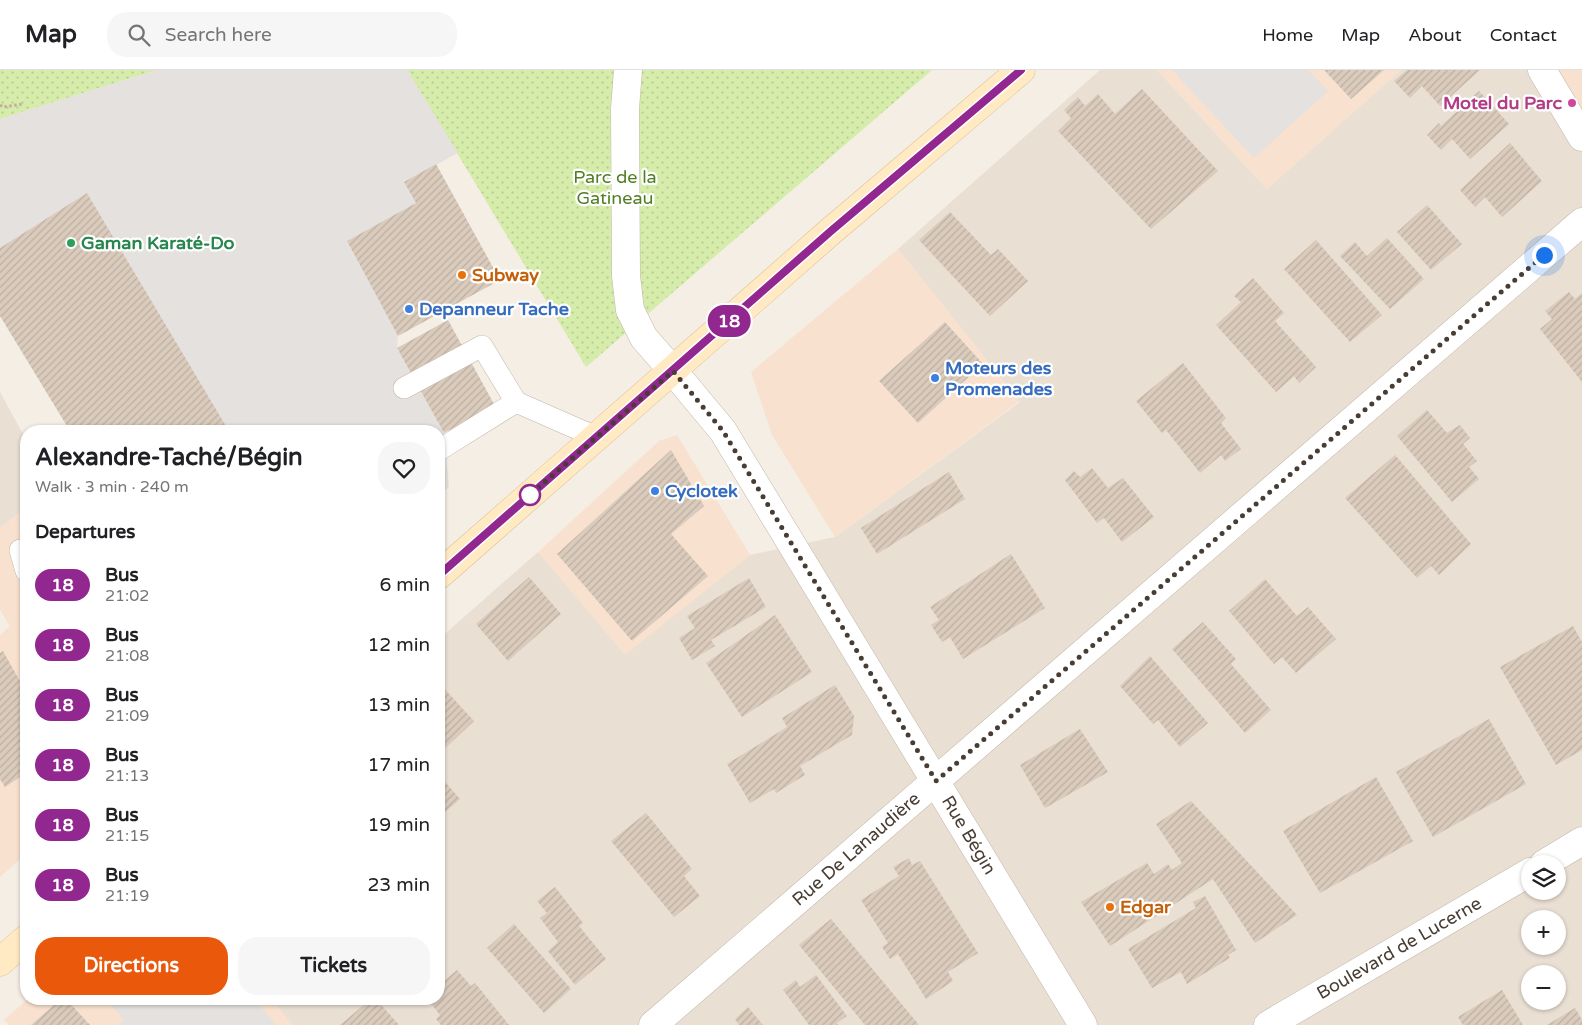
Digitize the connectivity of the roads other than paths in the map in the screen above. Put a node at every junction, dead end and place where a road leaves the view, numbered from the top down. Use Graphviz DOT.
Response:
graph roads {
  1 [pos="628,70"];
  2 [pos="1021,70"];
  3 [pos="1542,70"];
  4 [pos="1582,136"];
  5 [pos="1582,222"];
  6 [pos="673,371"];
  7 [pos="404,388"];
  8 [pos="516,402"];
  9 [pos="596,437"];
  10 [pos="445,446"];
  11 [pos="445,570"];
  12 [pos="936,781"];
  13 [pos="1582,842"];
  14 [pos="1560,855"];
  15 [pos="1521,877"];
  16 [pos="20,944"];
  17 [pos="0,962"];
  18 [pos="653,1025"];
  19 [pos="1083,1025"];
  20 [pos="1268,1025"];
  1 -- 6 [label="street, Rue Bégin"];
  2 -- 6 [label="main road"];
  3 -- 4 [label="street"];
  5 -- 12 [label="street, Rue De Lanaudière"];
  6 -- 9 [label="main road"];
  6 -- 12 [label="street, Rue Bégin"];
  7 -- 8 [label="lane"];
  8 -- 9 [label="lane"];
  8 -- 10 [label="lane"];
  9 -- 11 [label="main road"];
  12 -- 18 [label="street, Rue De Lanaudière"];
  12 -- 19 [label="street, Rue Bégin"];
  13 -- 14 [label="street"];
  15 -- 20 [label="street, Boulevard de Lucerne"];
  16 -- 17 [label="main road"];
}
